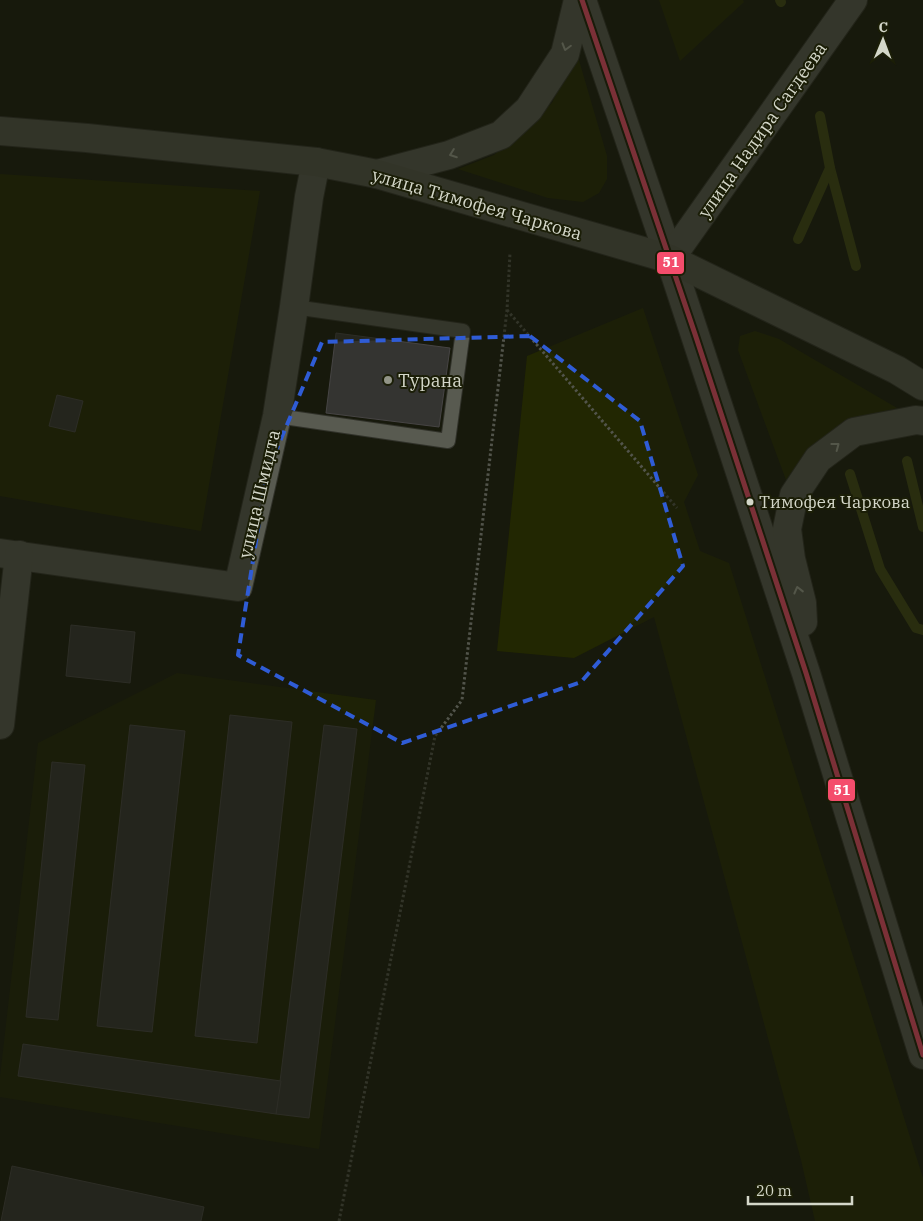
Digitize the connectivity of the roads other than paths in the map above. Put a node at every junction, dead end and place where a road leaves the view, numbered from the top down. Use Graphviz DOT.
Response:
graph roads {
  1 [pos="580,0"];
  2 [pos="853,0"];
  3 [pos="0,131"];
  4 [pos="316,162"];
  5 [pos="377,174"];
  6 [pos="670,259"];
  7 [pos="294,307"];
  8 [pos="923,386"];
  9 [pos="277,416"];
  10 [pos="923,421"];
  11 [pos="9,554"];
  12 [pos="806,673"];
  13 [pos="0,725"];
  14 [pos="923,1055"];
  1 -- 5 [label="street, one-way"];
  1 -- 6 [label="street"];
  2 -- 6 [label="street, улица Надира Сагдеева"];
  3 -- 4 [label="main road, улица Тимофея Чаркова"];
  4 -- 5 [label="main road, улица Тимофея Чаркова"];
  4 -- 7 [label="street, улица Шмидта"];
  5 -- 6 [label="main road, улица Тимофея Чаркова"];
  6 -- 8 [label="main road, улица Тимофея Чаркова"];
  6 -- 12 [label="street"];
  7 -- 9 [label="street, улица Шмидта"];
  7 -- 9 [label="lane"];
  9 -- 11 [label="street, улица Шмидта"];
  12 -- 10 [label="street, one-way"];
  11 -- 13 [label="street"];
  12 -- 14 [label="street"];
}
